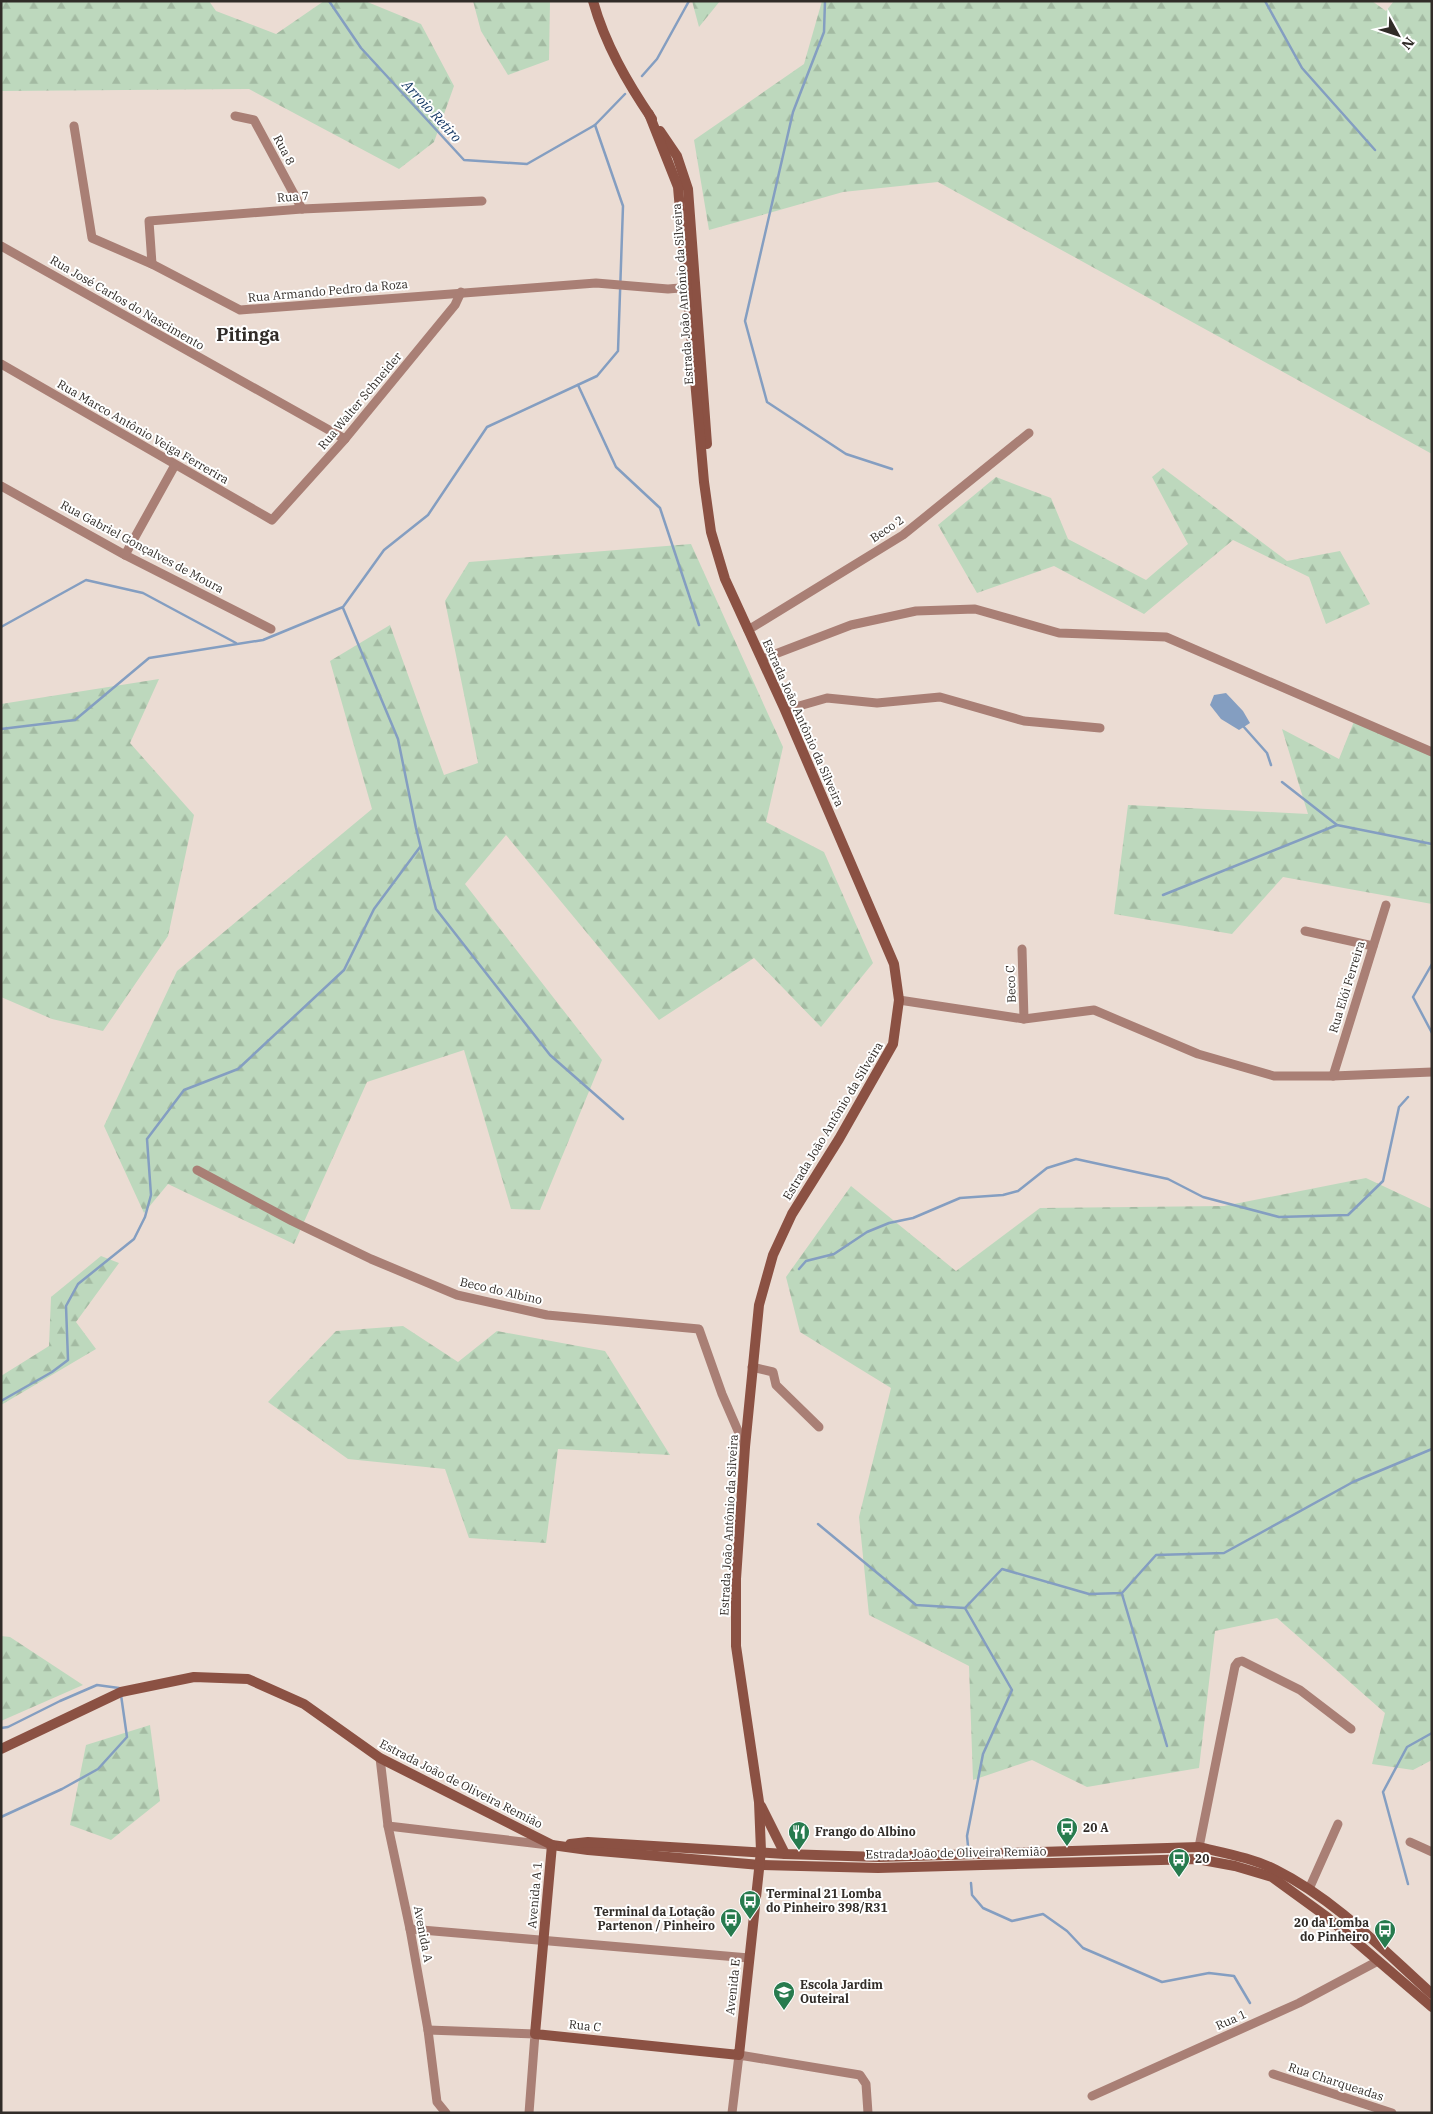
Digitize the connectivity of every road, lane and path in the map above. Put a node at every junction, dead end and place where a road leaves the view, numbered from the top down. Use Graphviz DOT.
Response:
graph roads {
  1 [pos="593,1"];
  2 [pos="235,116"];
  3 [pos="74,126"];
  4 [pos="482,201"];
  5 [pos="302,209"];
  6 [pos="1,246"];
  7 [pos="152,264"];
  8 [pos="690,287"];
  9 [pos="461,292"];
  10 [pos="1,364"];
  11 [pos="1029,433"];
  12 [pos="345,439"];
  13 [pos="174,466"];
  14 [pos="1,486"];
  15 [pos="272,520"];
  16 [pos="125,555"];
  17 [pos="272,629"];
  18 [pos="748,630"];
  19 [pos="762,659"];
  20 [pos="786,710"];
  21 [pos="1100,728"];
  22 [pos="1432,752"];
  23 [pos="1386,904"];
  24 [pos="1305,931"];
  25 [pos="1373,946"];
  26 [pos="1022,949"];
  27 [pos="899,1000"];
  28 [pos="1024,1019"];
  29 [pos="1432,1072"];
  30 [pos="1333,1076"];
  31 [pos="197,1170"];
  32 [pos="752,1367"];
  33 [pos="819,1428"];
  34 [pos="745,1447"];
  35 [pos="1351,1729"];
  36 [pos="1,1749"];
  37 [pos="380,1758"];
  38 [pos="759,1802"];
  39 [pos="1338,1824"];
  40 [pos="388,1826"];
  41 [pos="1410,1842"];
  42 [pos="552,1845"];
  43 [pos="1199,1847"];
  44 [pos="761,1851"];
  45 [pos="1432,1852"];
  46 [pos="785,1854"];
  47 [pos="760,1865"];
  48 [pos="1309,1889"];
  49 [pos="410,1929"];
  50 [pos="544,1940"];
  51 [pos="749,1958"];
  52 [pos="1378,1961"];
  53 [pos="1432,1994"];
  54 [pos="1432,2007"];
  55 [pos="428,2030"];
  56 [pos="535,2034"];
  57 [pos="739,2055"];
  58 [pos="1273,2074"];
  59 [pos="1092,2096"];
  60 [pos="446,2113"];
  61 [pos="529,2113"];
  62 [pos="732,2113"];
  63 [pos="868,2113"];
  64 [pos="1392,2113"];
  1 -- 8 [label="main road, Estrada João Antônio da Silveira"];
  2 -- 5 [label="street, Rua 8"];
  3 -- 7 [label="street, Rua Armando Pedro da Roza"];
  4 -- 5 [label="street, Rua 7"];
  5 -- 7 [label="street, Rua 7"];
  6 -- 12 [label="street, Rua José Carlos do Nascimento"];
  7 -- 9 [label="street, Rua Armando Pedro da Roza"];
  8 -- 9 [label="street, Rua Armando Pedro da Roza"];
  8 -- 18 [label="main road, Estrada João Antônio da Silveira"];
  9 -- 12 [label="street, Rua Walter Schneider"];
  10 -- 13 [label="street, Rua Marco Antônio Veiga Ferrerira"];
  11 -- 18 [label="street, Beco 2"];
  12 -- 15 [label="street, Rua Walter Schneider"];
  13 -- 15 [label="street, Rua Marco Antônio Veiga Ferrerira"];
  13 -- 16 [label="street"];
  14 -- 16 [label="street, Rua Gabriel Gonçalves de Moura"];
  16 -- 17 [label="street, Rua Gabriel Gonçalves de Moura"];
  18 -- 19 [label="main road, Estrada João Antônio da Silveira"];
  19 -- 20 [label="main road, Estrada João Antônio da Silveira"];
  19 -- 22 [label="street"];
  20 -- 21 [label="street"];
  20 -- 27 [label="main road, Estrada João Antônio da Silveira"];
  23 -- 25 [label="street, Rua Elói Ferreira"];
  24 -- 25 [label="street"];
  25 -- 30 [label="street, Rua Elói Ferreira"];
  26 -- 28 [label="street, Beco C"];
  27 -- 28 [label="street"];
  27 -- 32 [label="main road, Estrada João Antônio da Silveira"];
  28 -- 30 [label="street"];
  29 -- 30 [label="street"];
  31 -- 34 [label="street, Beco do Albino"];
  32 -- 33 [label="street"];
  32 -- 34 [label="main road, Estrada João Antônio da Silveira"];
  34 -- 38 [label="main road, Estrada João Antônio da Silveira"];
  35 -- 43 [label="street"];
  36 -- 37 [label="main road, Estrada João de Oliveira Remião"];
  37 -- 40 [label="street, Avenida A"];
  37 -- 42 [label="main road, Estrada João de Oliveira Remião"];
  38 -- 44 [label="main road, Estrada João Antônio da Silveira"];
  38 -- 46 [label="main road, Estrada João Antônio da Silveira"];
  39 -- 48 [label="street"];
  40 -- 42 [label="street, Avenida A 1"];
  40 -- 49 [label="street, Avenida A"];
  41 -- 45 [label="street"];
  42 -- 44 [label="main road, Estrada João de Oliveira Remião"];
  42 -- 47 [label="main road, Estrada João de Oliveira Remião"];
  42 -- 50 [label="main road, Avenida A 1"];
  43 -- 46 [label="main road, Estrada João de Oliveira Remião"];
  43 -- 48 [label="main road, Estrada João de Oliveira Remião"];
  44 -- 46 [label="main road, Estrada João de Oliveira Remião"];
  44 -- 47 [label="main road, Estrada João Antônio da Silveira"];
  46 -- 47 [label="main road"];
  47 -- 51 [label="main road, Avenida E"];
  47 -- 52 [label="main road, Estrada João de Oliveira Remião"];
  48 -- 53 [label="main road, Estrada João de Oliveira Remião"];
  49 -- 50 [label="street"];
  49 -- 55 [label="street, Avenida A"];
  50 -- 51 [label="street"];
  50 -- 56 [label="main road, Avenida A 1"];
  51 -- 57 [label="main road, Avenida E"];
  52 -- 54 [label="main road, Estrada João de Oliveira Remião"];
  52 -- 59 [label="street, Rua 1"];
  55 -- 56 [label="street, Rua C"];
  55 -- 60 [label="street, Avenida A"];
  56 -- 57 [label="main road, Rua C"];
  56 -- 61 [label="street, Avenida A 1"];
  57 -- 62 [label="street, Avenida E"];
  57 -- 63 [label="street"];
  58 -- 64 [label="street, Rua Charqueadas"];
}
